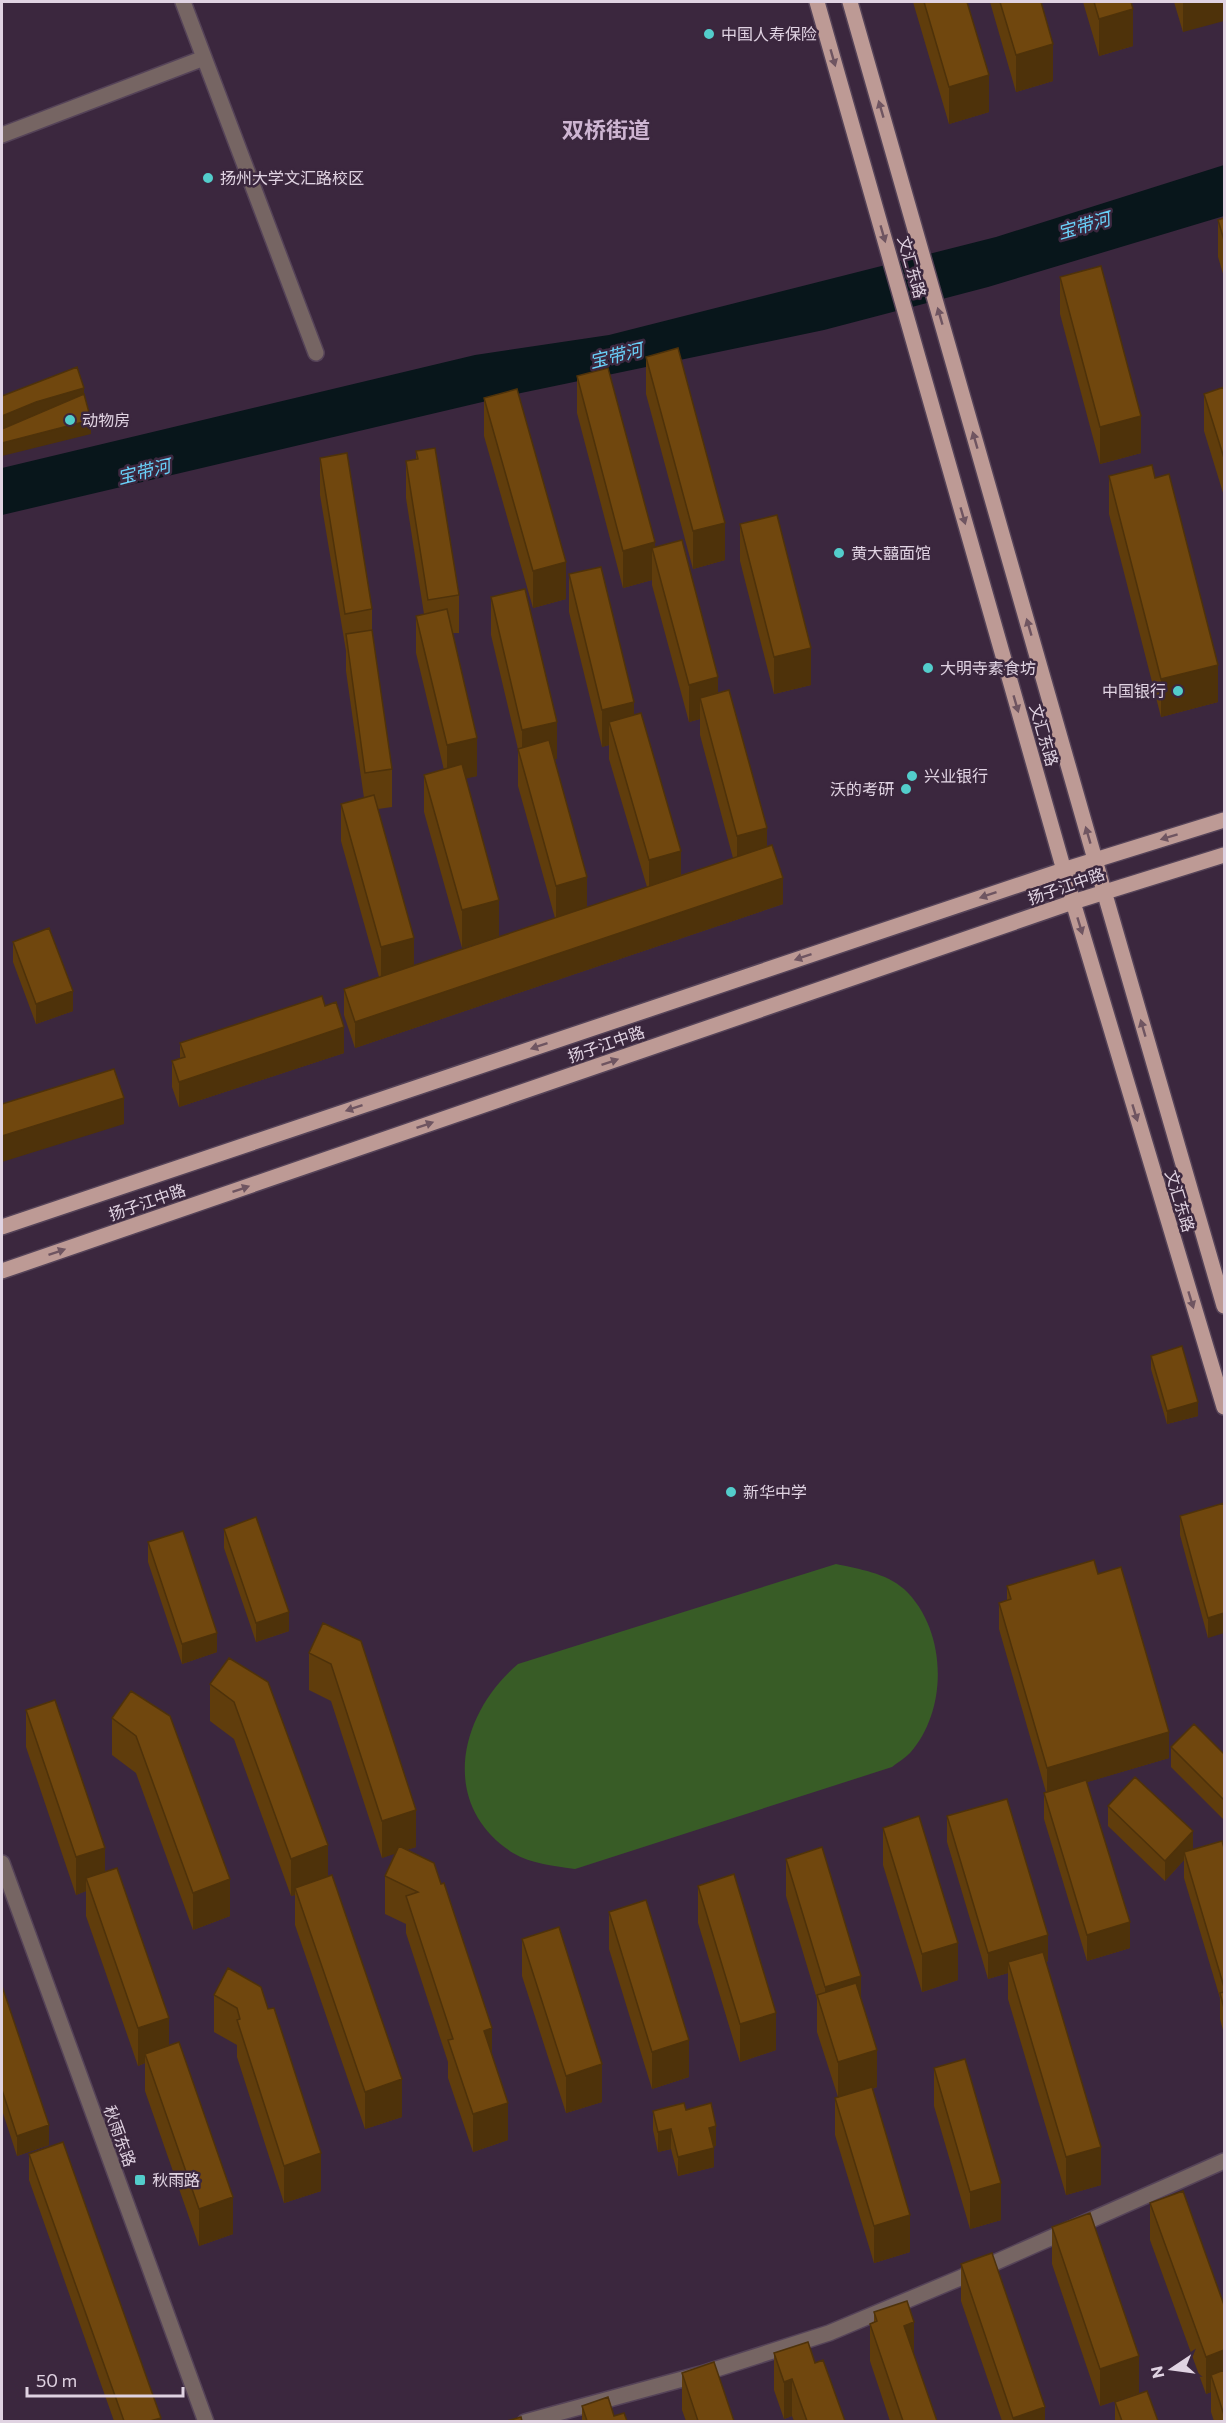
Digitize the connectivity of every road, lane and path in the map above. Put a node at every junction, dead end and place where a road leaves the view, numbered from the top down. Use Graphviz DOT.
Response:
graph roads {
  1 [pos="183,2"];
  2 [pos="817,2"];
  3 [pos="850,2"];
  4 [pos="204,58"];
  5 [pos="2,135"];
  6 [pos="316,353"];
  7 [pos="1224,820"];
  8 [pos="1224,855"];
  9 [pos="1095,860"];
  10 [pos="1064,870"];
  11 [pos="1104,891"];
  12 [pos="1073,902"];
  13 [pos="2,1227"];
  14 [pos="2,1271"];
  15 [pos="1223,1295"];
  16 [pos="1224,1407"];
  17 [pos="2,1863"];
  18 [pos="1224,2162"];
  19 [pos="206,2421"];
  20 [pos="525,2421"];
  1 -- 4 [label="street"];
  2 -- 10 [label="main road, 文汇东路, one-way"];
  9 -- 3 [label="main road, 文汇东路, one-way"];
  4 -- 5 [label="street"];
  4 -- 6 [label="street"];
  7 -- 9 [label="main road, 扬子江中路, one-way"];
  8 -- 11 [label="main road, 扬子江中路"];
  9 -- 10 [label="main road, 扬子江中路"];
  9 -- 11 [label="main road, 文汇东路"];
  10 -- 12 [label="main road, 文汇东路"];
  10 -- 13 [label="main road, 扬子江中路, one-way"];
  11 -- 12 [label="main road, 扬子江中路"];
  15 -- 11 [label="main road, 文汇东路, one-way"];
  14 -- 12 [label="main road, 扬子江中路, one-way"];
  12 -- 16 [label="main road, 文汇东路, one-way"];
  17 -- 19 [label="street, 秋雨东路"];
  18 -- 20 [label="street"];
}
